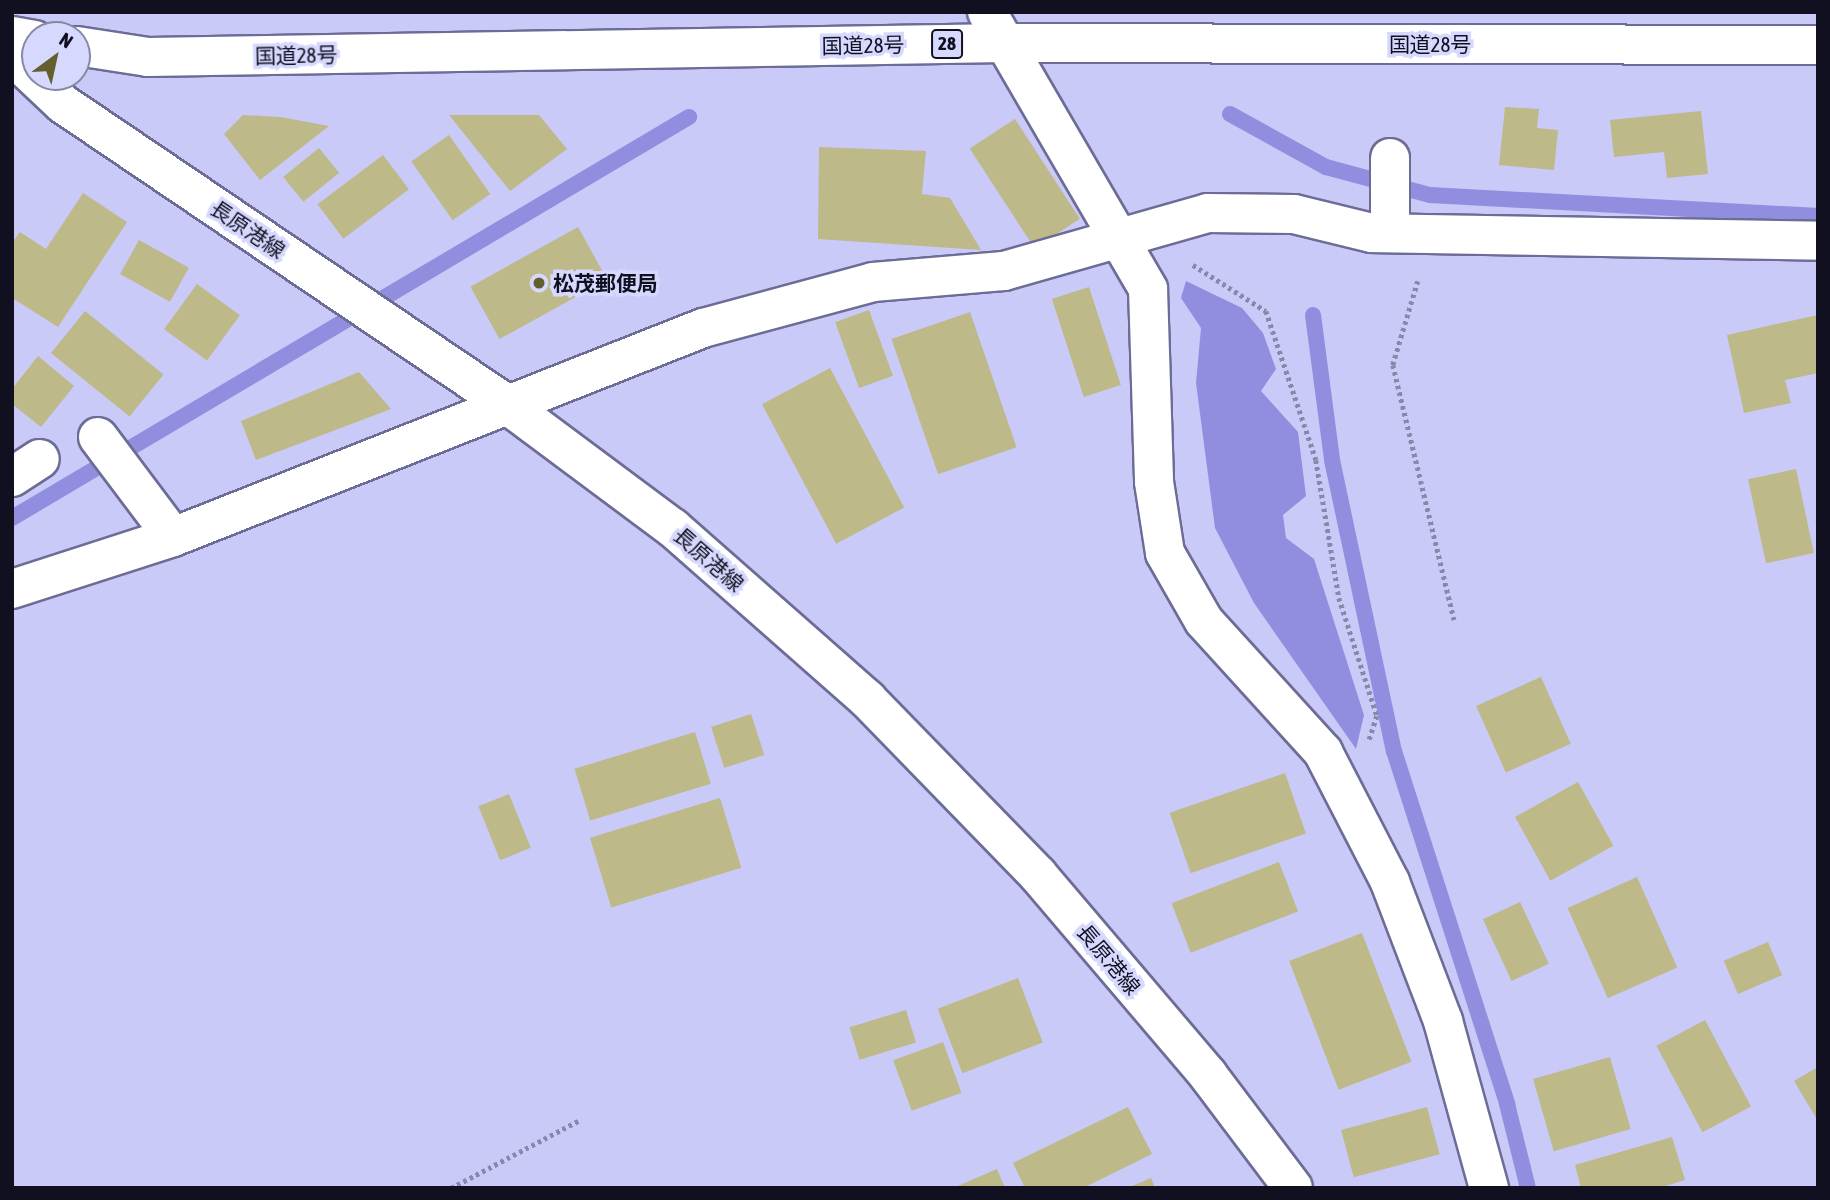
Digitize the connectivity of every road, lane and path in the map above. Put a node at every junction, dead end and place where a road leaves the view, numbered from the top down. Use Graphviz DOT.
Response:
graph roads {
  1 [pos="996,27"];
  2 [pos="1818,46"];
  3 [pos="91,48"];
  4 [pos="12,57"];
  5 [pos="1390,158"];
  6 [pos="1391,232"];
  7 [pos="1433,233"];
  8 [pos="1130,234"];
  9 [pos="1818,241"];
  10 [pos="505,403"];
  11 [pos="98,437"];
  12 [pos="173,537"];
  13 [pos="12,589"];
  14 [pos="1454,620"];
  15 [pos="1350,805"];
  16 [pos="578,1121"];
  17 [pos="451,1188"];
  18 [pos="1293,1188"];
  19 [pos="1489,1188"];
  1 -- 2 [label="main road, 国道28号 / 28"];
  1 -- 3 [label="main road, 国道28号 / 28"];
  1 -- 8 [label="main road"];
  4 -- 10 [label="main road, 長原港線"];
  5 -- 6 [label="main road"];
  6 -- 7 [label="main road"];
  6 -- 8 [label="main road"];
  7 -- 9 [label="main road"];
  7 -- 14 [label="path"];
  8 -- 10 [label="main road"];
  8 -- 15 [label="main road"];
  8 -- 15 [label="path"];
  10 -- 12 [label="main road"];
  10 -- 18 [label="main road, 長原港線"];
  11 -- 12 [label="main road"];
  12 -- 13 [label="main road"];
  15 -- 19 [label="main road"];
  16 -- 17 [label="path"];
}
